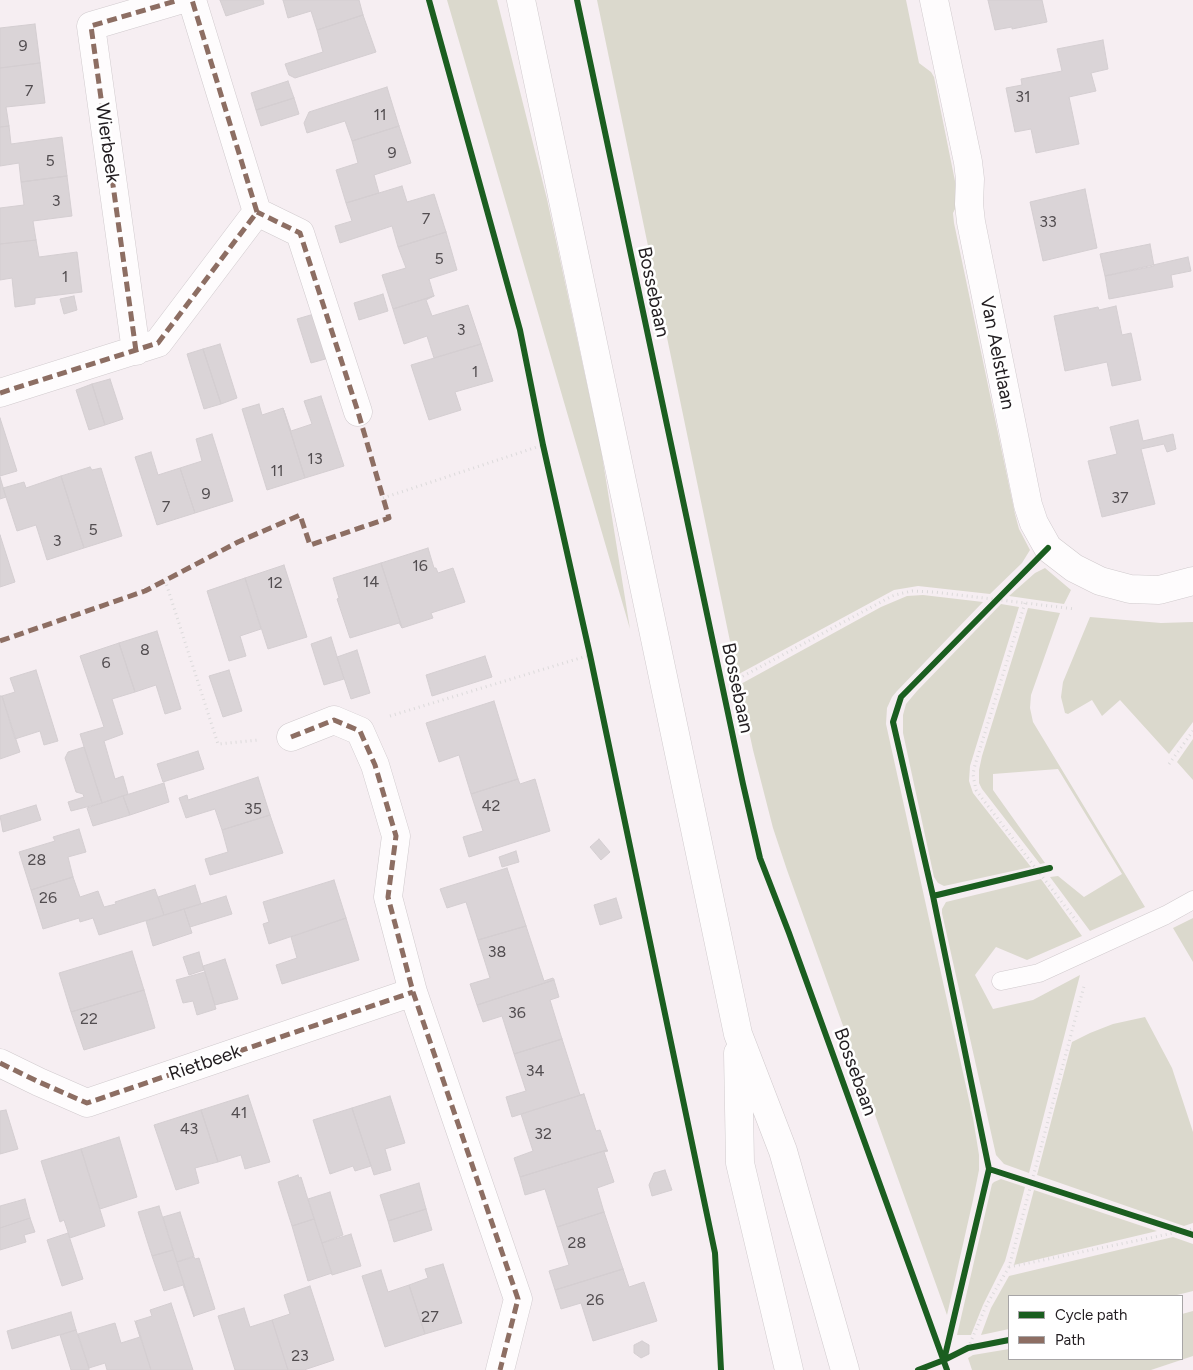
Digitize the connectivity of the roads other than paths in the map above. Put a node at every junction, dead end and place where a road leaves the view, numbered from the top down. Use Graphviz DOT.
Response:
graph roads {
  1 [pos="179,0"];
  2 [pos="192,0"];
  3 [pos="521,0"];
  4 [pos="934,0"];
  5 [pos="257,212"];
  6 [pos="136,351"];
  7 [pos="0,393"];
  8 [pos="358,412"];
  9 [pos="1193,581"];
  10 [pos="291,737"];
  11 [pos="1193,900"];
  12 [pos="1001,981"];
  13 [pos="413,992"];
  14 [pos="738,1034"];
  15 [pos="0,1063"];
  16 [pos="500,1370"];
  17 [pos="789,1370"];
  18 [pos="845,1370"];
  1 -- 6 [label="street, Wierbeek"];
  2 -- 5 [label="street"];
  3 -- 14 [label="street"];
  4 -- 9 [label="street, Van Aelstlaan"];
  5 -- 6 [label="street"];
  5 -- 8 [label="street"];
  6 -- 7 [label="street"];
  10 -- 13 [label="street"];
  11 -- 12 [label="lane"];
  13 -- 15 [label="street, Rietbeek"];
  13 -- 16 [label="street"];
  14 -- 17 [label="street"];
  14 -- 18 [label="street"];
}
